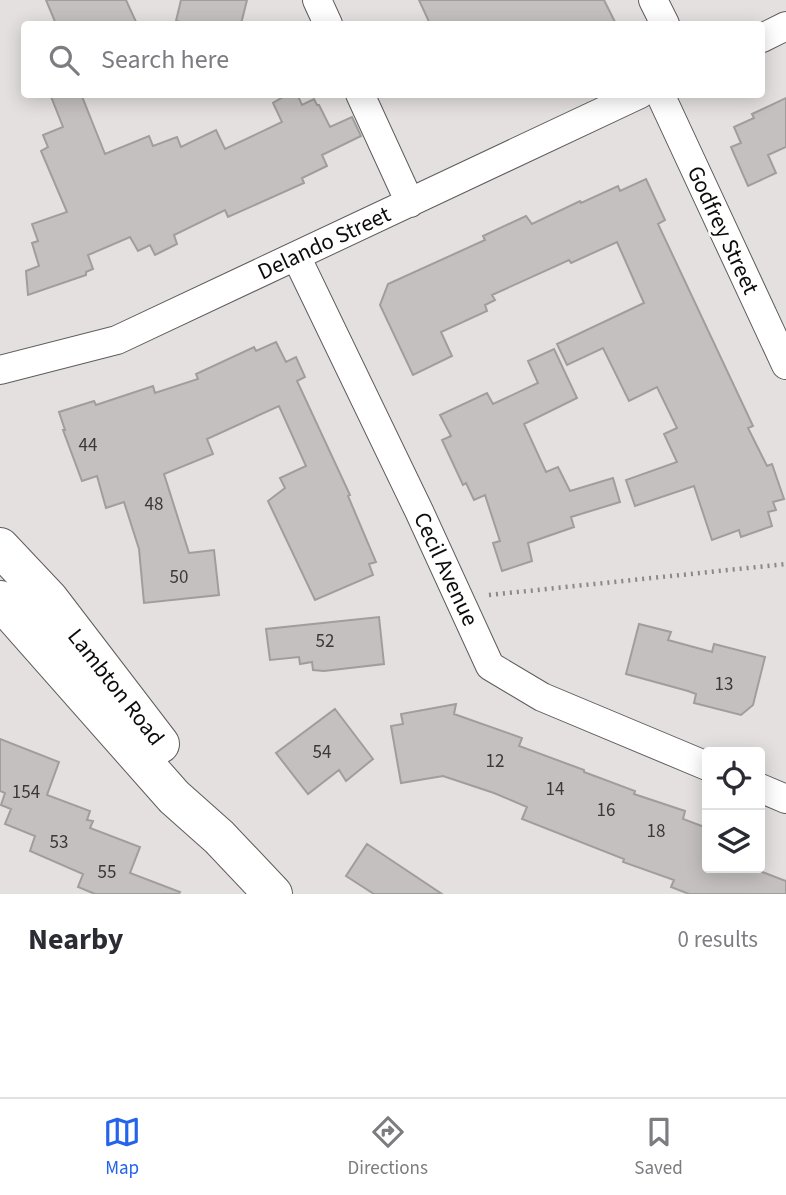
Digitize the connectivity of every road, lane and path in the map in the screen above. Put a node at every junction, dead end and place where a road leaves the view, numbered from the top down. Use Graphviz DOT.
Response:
graph roads {
  1 [pos="317,0"];
  2 [pos="653,0"];
  3 [pos="327,21"];
  4 [pos="664,21"];
  5 [pos="786,26"];
  6 [pos="765,36"];
  7 [pos="362,98"];
  8 [pos="631,98"];
  9 [pos="662,98"];
  10 [pos="410,202"];
  11 [pos="296,256"];
  12 [pos="786,365"];
  13 [pos="0,370"];
  14 [pos="0,547"];
  15 [pos="786,564"];
  16 [pos="461,598"];
  17 [pos="0,600"];
  18 [pos="702,764"];
  19 [pos="765,790"];
  20 [pos="786,799"];
  21 [pos="219,837"];
  22 [pos="273,894"];
  1 -- 3 [label="street"];
  2 -- 4 [label="street"];
  5 -- 6 [label="street"];
  7 -- 10 [label="street"];
  8 -- 10 [label="street, Delando Street"];
  9 -- 12 [label="street, Godfrey Street"];
  10 -- 11 [label="street, Delando Street"];
  11 -- 13 [label="street, Delando Street"];
  11 -- 16 [label="street, Cecil Avenue"];
  14 -- 21 [label="main road, Lambton Road"];
  15 -- 16 [label="path"];
  16 -- 18 [label="street, Cecil Avenue"];
  17 -- 21 [label="main road, Lambton Road"];
  19 -- 20 [label="street"];
  21 -- 22 [label="main road, Lambton Road"];
}
